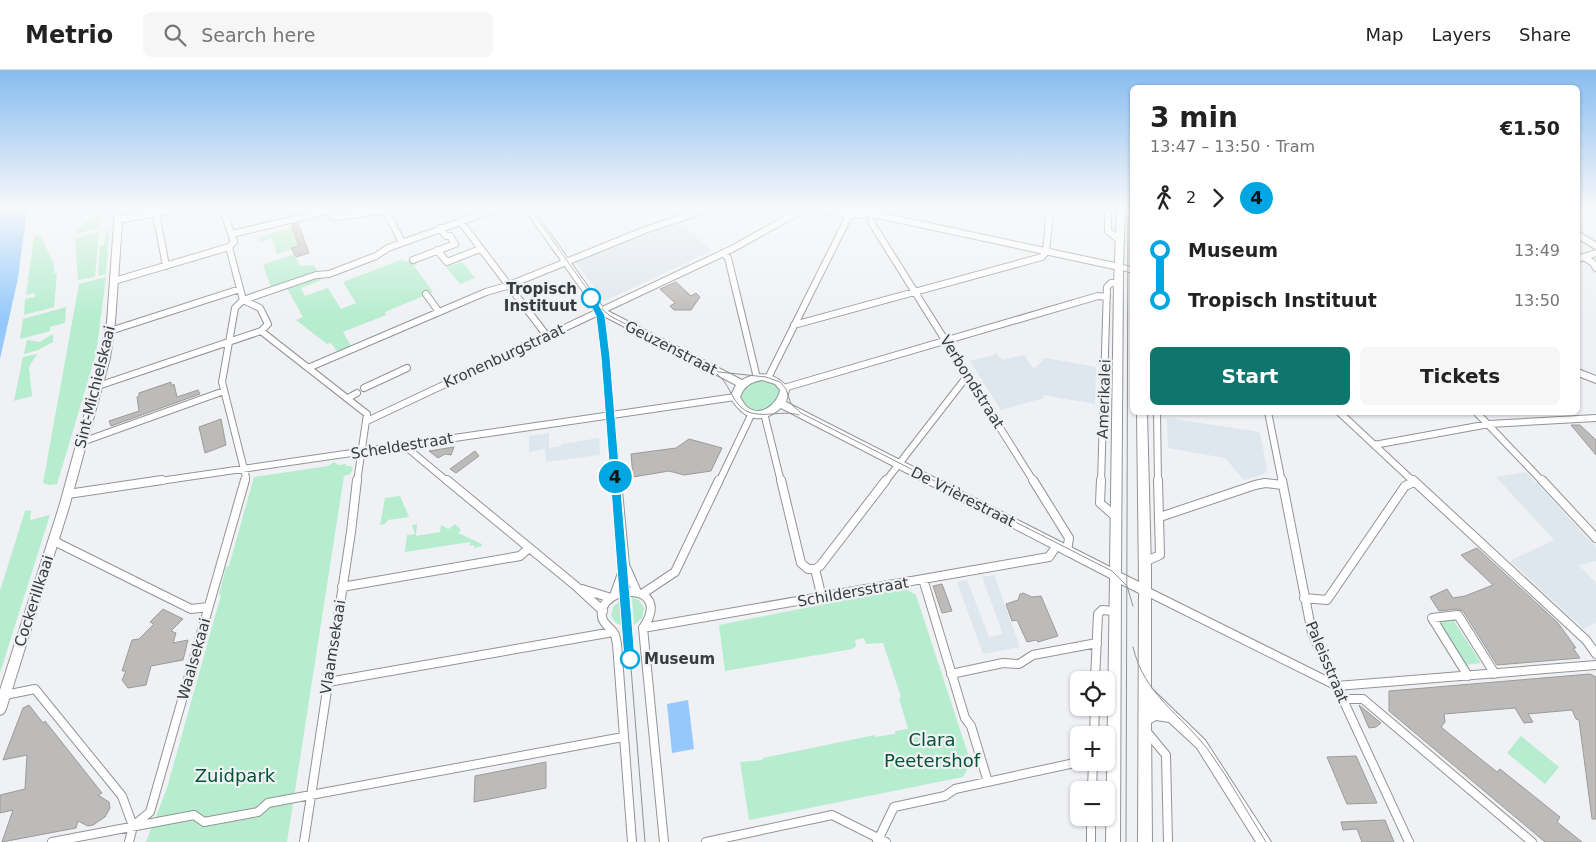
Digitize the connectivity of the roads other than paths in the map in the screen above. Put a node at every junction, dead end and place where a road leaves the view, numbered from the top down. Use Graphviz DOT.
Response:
graph roads {
  1 [pos="116,246"];
  2 [pos="162,246"];
  3 [pos="393,246"];
  4 [pos="449,246"];
  5 [pos="478,246"];
  6 [pos="555,246"];
  7 [pos="604,246"];
  8 [pos="737,246"];
  9 [pos="834,246"];
  10 [pos="886,246"];
  11 [pos="1017,246"];
  12 [pos="1047,246"];
  13 [pos="1121,246"];
  14 [pos="229,247"];
  15 [pos="480,249"];
  16 [pos="438,250"];
  17 [pos="1046,252"];
  18 [pos="723,253"];
  19 [pos="1596,253"];
  20 [pos="1581,258"];
  21 [pos="413,260"];
  22 [pos="566,261"];
  23 [pos="166,266"];
  24 [pos="1119,267"];
  25 [pos="1596,268"];
  26 [pos="1130,270"];
  27 [pos="114,280"];
  28 [pos="1118,283"];
  29 [pos="507,286"];
  30 [pos="240,289"];
  31 [pos="915,292"];
  32 [pos="426,294"];
  33 [pos="1107,297"];
  34 [pos="244,300"];
  35 [pos="601,311"];
  36 [pos="440,312"];
  37 [pos="794,325"];
  38 [pos="110,331"];
  39 [pos="261,331"];
  40 [pos="547,336"];
  41 [pos="946,340"];
  42 [pos="228,342"];
  43 [pos="308,368"];
  44 [pos="407,368"];
  45 [pos="1580,373"];
  46 [pos="968,375"];
  47 [pos="756,378"];
  48 [pos="768,378"];
  49 [pos="1596,380"];
  50 [pos="742,384"];
  51 [pos="98,386"];
  52 [pos="364,388"];
  53 [pos="784,388"];
  54 [pos="224,392"];
  55 [pos="357,392"];
  56 [pos="736,397"];
  57 [pos="348,398"];
  58 [pos="782,404"];
  59 [pos="752,413"];
  60 [pos="764,413"];
  61 [pos="1142,415"];
  62 [pos="1157,415"];
  63 [pos="1269,415"];
  64 [pos="1343,415"];
  65 [pos="1479,415"];
  66 [pos="612,416"];
  67 [pos="1596,418"];
  68 [pos="367,420"];
  69 [pos="1489,424"];
  70 [pos="82,442"];
  71 [pos="1374,445"];
  72 [pos="405,446"];
  73 [pos="360,452"];
  74 [pos="898,464"];
  75 [pos="244,468"];
  76 [pos="1414,482"];
  77 [pos="1282,485"];
  78 [pos="68,494"];
  79 [pos="1117,517"];
  80 [pos="1160,517"];
  81 [pos="1596,538"];
  82 [pos="54,541"];
  83 [pos="529,548"];
  84 [pos="1062,548"];
  85 [pos="1144,562"];
  86 [pos="625,565"];
  87 [pos="815,569"];
  88 [pos="1115,576"];
  89 [pos="922,580"];
  90 [pos="342,587"];
  91 [pos="576,587"];
  92 [pos="1144,590"];
  93 [pos="639,593"];
  94 [pos="612,597"];
  95 [pos="822,598"];
  96 [pos="1304,598"];
  97 [pos="208,607"];
  98 [pos="603,611"];
  99 [pos="1114,611"];
  100 [pos="644,628"];
  101 [pos="613,632"];
  102 [pos="1097,643"];
  103 [pos="1596,654"];
  104 [pos="1596,665"];
  105 [pos="1096,671"];
  106 [pos="951,674"];
  107 [pos="1495,674"];
  108 [pos="1468,676"];
  109 [pos="328,682"];
  110 [pos="1337,686"];
  111 [pos="1144,689"];
  112 [pos="5,695"];
  113 [pos="1343,699"];
  114 [pos="0,709"];
  115 [pos="1173,716"];
  116 [pos="1144,725"];
  117 [pos="622,737"];
  118 [pos="1070,764"];
  119 [pos="988,782"];
  120 [pos="311,795"];
  121 [pos="133,826"];
  122 [pos="1091,826"];
  123 [pos="880,841"];
  124 [pos="52,842"];
  125 [pos="129,842"];
  126 [pos="304,842"];
  127 [pos="632,842"];
  128 [pos="664,842"];
  129 [pos="706,842"];
  130 [pos="1091,842"];
  131 [pos="1113,842"];
  132 [pos="1145,842"];
  133 [pos="1168,842"];
  134 [pos="1264,842"];
  135 [pos="1409,842"];
  136 [pos="1532,842"];
  1 -- 27 [label="street, Sint-Michielskaai"];
  2 -- 23 [label="street"];
  3 -- 34 [label="street"];
  4 -- 16 [label="street"];
  5 -- 15 [label="street"];
  6 -- 22 [label="street"];
  7 -- 22 [label="street"];
  8 -- 18 [label="street, Kronenburgstraat"];
  9 -- 37 [label="street"];
  10 -- 31 [label="street, Verbondstraat"];
  11 -- 17 [label="street"];
  12 -- 17 [label="street"];
  13 -- 24 [label="street, Amerikalei"];
  14 -- 23 [label="street"];
  14 -- 30 [label="street"];
  15 -- 16 [label="street"];
  15 -- 29 [label="street"];
  16 -- 21 [label="street"];
  17 -- 24 [label="street"];
  17 -- 31 [label="street"];
  18 -- 35 [label="street, Kronenburgstraat"];
  18 -- 47 [label="street"];
  19 -- 20 [label="street"];
  20 -- 25 [label="street"];
  22 -- 29 [label="street"];
  22 -- 35 [label="street"];
  23 -- 27 [label="street"];
  24 -- 26 [label="street"];
  24 -- 28 [label="street, Amerikalei"];
  27 -- 38 [label="street, Sint-Michielskaai"];
  28 -- 33 [label="street"];
  28 -- 79 [label="street, Amerikalei"];
  29 -- 36 [label="street"];
  29 -- 40 [label="street"];
  30 -- 34 [label="street"];
  30 -- 38 [label="street"];
  31 -- 37 [label="street"];
  31 -- 41 [label="street, Verbondstraat"];
  32 -- 36 [label="street"];
  33 -- 41 [label="street"];
  33 -- 79 [label="street, Amerikalei"];
  34 -- 39 [label="street"];
  34 -- 42 [label="street, Waalsekaai"];
  35 -- 40 [label="street, Kronenburgstraat"];
  35 -- 50 [label="street, Geuzenstraat"];
  35 -- 66 [label="street"];
  36 -- 43 [label="street"];
  37 -- 48 [label="street"];
  38 -- 51 [label="street, Sint-Michielskaai"];
  39 -- 42 [label="street"];
  39 -- 43 [label="street"];
  40 -- 68 [label="street, Kronenburgstraat"];
  41 -- 46 [label="street, Verbondstraat"];
  41 -- 53 [label="street"];
  42 -- 51 [label="street"];
  42 -- 54 [label="street, Waalsekaai"];
  43 -- 57 [label="street"];
  44 -- 52 [label="street"];
  45 -- 49 [label="street"];
  46 -- 74 [label="street"];
  46 -- 84 [label="street, Verbondstraat"];
  47 -- 48 [label="street"];
  47 -- 50 [label="street"];
  48 -- 53 [label="street"];
  50 -- 56 [label="street"];
  51 -- 70 [label="street, Sint-Michielskaai"];
  53 -- 58 [label="street"];
  54 -- 70 [label="street"];
  54 -- 75 [label="street, Waalsekaai"];
  55 -- 57 [label="street"];
  56 -- 59 [label="street"];
  56 -- 66 [label="street, Scheldestraat"];
  57 -- 68 [label="street"];
  58 -- 60 [label="street"];
  58 -- 74 [label="street, De Vrièrestraat"];
  59 -- 60 [label="street"];
  59 -- 93 [label="street"];
  60 -- 87 [label="street"];
  61 -- 85 [label="street"];
  62 -- 80 [label="street"];
  63 -- 77 [label="street, Paleisstraat"];
  64 -- 71 [label="street"];
  65 -- 69 [label="street"];
  66 -- 72 [label="street, Scheldestraat"];
  66 -- 86 [label="street"];
  67 -- 69 [label="street"];
  68 -- 73 [label="street, Vlaamsekaai"];
  69 -- 71 [label="street"];
  69 -- 81 [label="street"];
  70 -- 78 [label="street, Sint-Michielskaai"];
  71 -- 76 [label="street"];
  72 -- 73 [label="street, Scheldestraat"];
  72 -- 83 [label="street"];
  73 -- 75 [label="street, Scheldestraat"];
  73 -- 90 [label="street, Vlaamsekaai"];
  74 -- 84 [label="street, De Vrièrestraat"];
  74 -- 87 [label="street"];
  75 -- 78 [label="street, Scheldestraat"];
  75 -- 97 [label="street, Waalsekaai"];
  76 -- 96 [label="street"];
  76 -- 103 [label="street"];
  77 -- 80 [label="street"];
  77 -- 96 [label="street, Paleisstraat"];
  78 -- 82 [label="street, Cockerillkaai"];
  79 -- 88 [label="street, Amerikalei"];
  80 -- 85 [label="street"];
  82 -- 97 [label="street"];
  82 -- 112 [label="street, Cockerillkaai"];
  83 -- 90 [label="street"];
  83 -- 91 [label="street"];
  84 -- 88 [label="street, De Vrièrestraat"];
  84 -- 89 [label="street, Schildersstraat"];
  85 -- 92 [label="street"];
  86 -- 93 [label="street"];
  86 -- 94 [label="street"];
  87 -- 95 [label="street"];
  88 -- 92 [label="street, De Vrièrestraat"];
  88 -- 99 [label="street, Amerikalei"];
  89 -- 95 [label="street, Schildersstraat"];
  89 -- 106 [label="street"];
  90 -- 109 [label="street, Vlaamsekaai"];
  91 -- 94 [label="street"];
  91 -- 98 [label="street"];
  92 -- 110 [label="street"];
  92 -- 111 [label="street"];
  93 -- 94 [label="street"];
  93 -- 100 [label="street"];
  94 -- 98 [label="street"];
  95 -- 100 [label="street, Schildersstraat"];
  96 -- 110 [label="street, Paleisstraat"];
  97 -- 121 [label="street, Waalsekaai"];
  98 -- 101 [label="street"];
  99 -- 102 [label="street"];
  99 -- 131 [label="street, Amerikalei"];
  100 -- 128 [label="street"];
  101 -- 109 [label="street"];
  101 -- 117 [label="street"];
  102 -- 105 [label="street"];
  102 -- 106 [label="street"];
  104 -- 107 [label="street"];
  106 -- 119 [label="street"];
  107 -- 108 [label="street"];
  107 -- 108 [label="street"];
  108 -- 110 [label="street"];
  109 -- 120 [label="street, Vlaamsekaai"];
  110 -- 113 [label="street, Paleisstraat"];
  111 -- 115 [label="street"];
  111 -- 116 [label="street"];
  112 -- 114 [label="street, Cockerillkaai"];
  112 -- 121 [label="street"];
  113 -- 135 [label="street, Paleisstraat"];
  113 -- 136 [label="street"];
  115 -- 116 [label="street"];
  115 -- 134 [label="street"];
  116 -- 132 [label="street"];
  116 -- 133 [label="street"];
  117 -- 120 [label="street"];
  117 -- 127 [label="street"];
  118 -- 119 [label="street"];
  119 -- 123 [label="street"];
  120 -- 121 [label="street"];
  120 -- 126 [label="street, Vlaamsekaai"];
  121 -- 124 [label="street"];
  121 -- 125 [label="street"];
  122 -- 130 [label="street"];
  123 -- 129 [label="street"];
}
